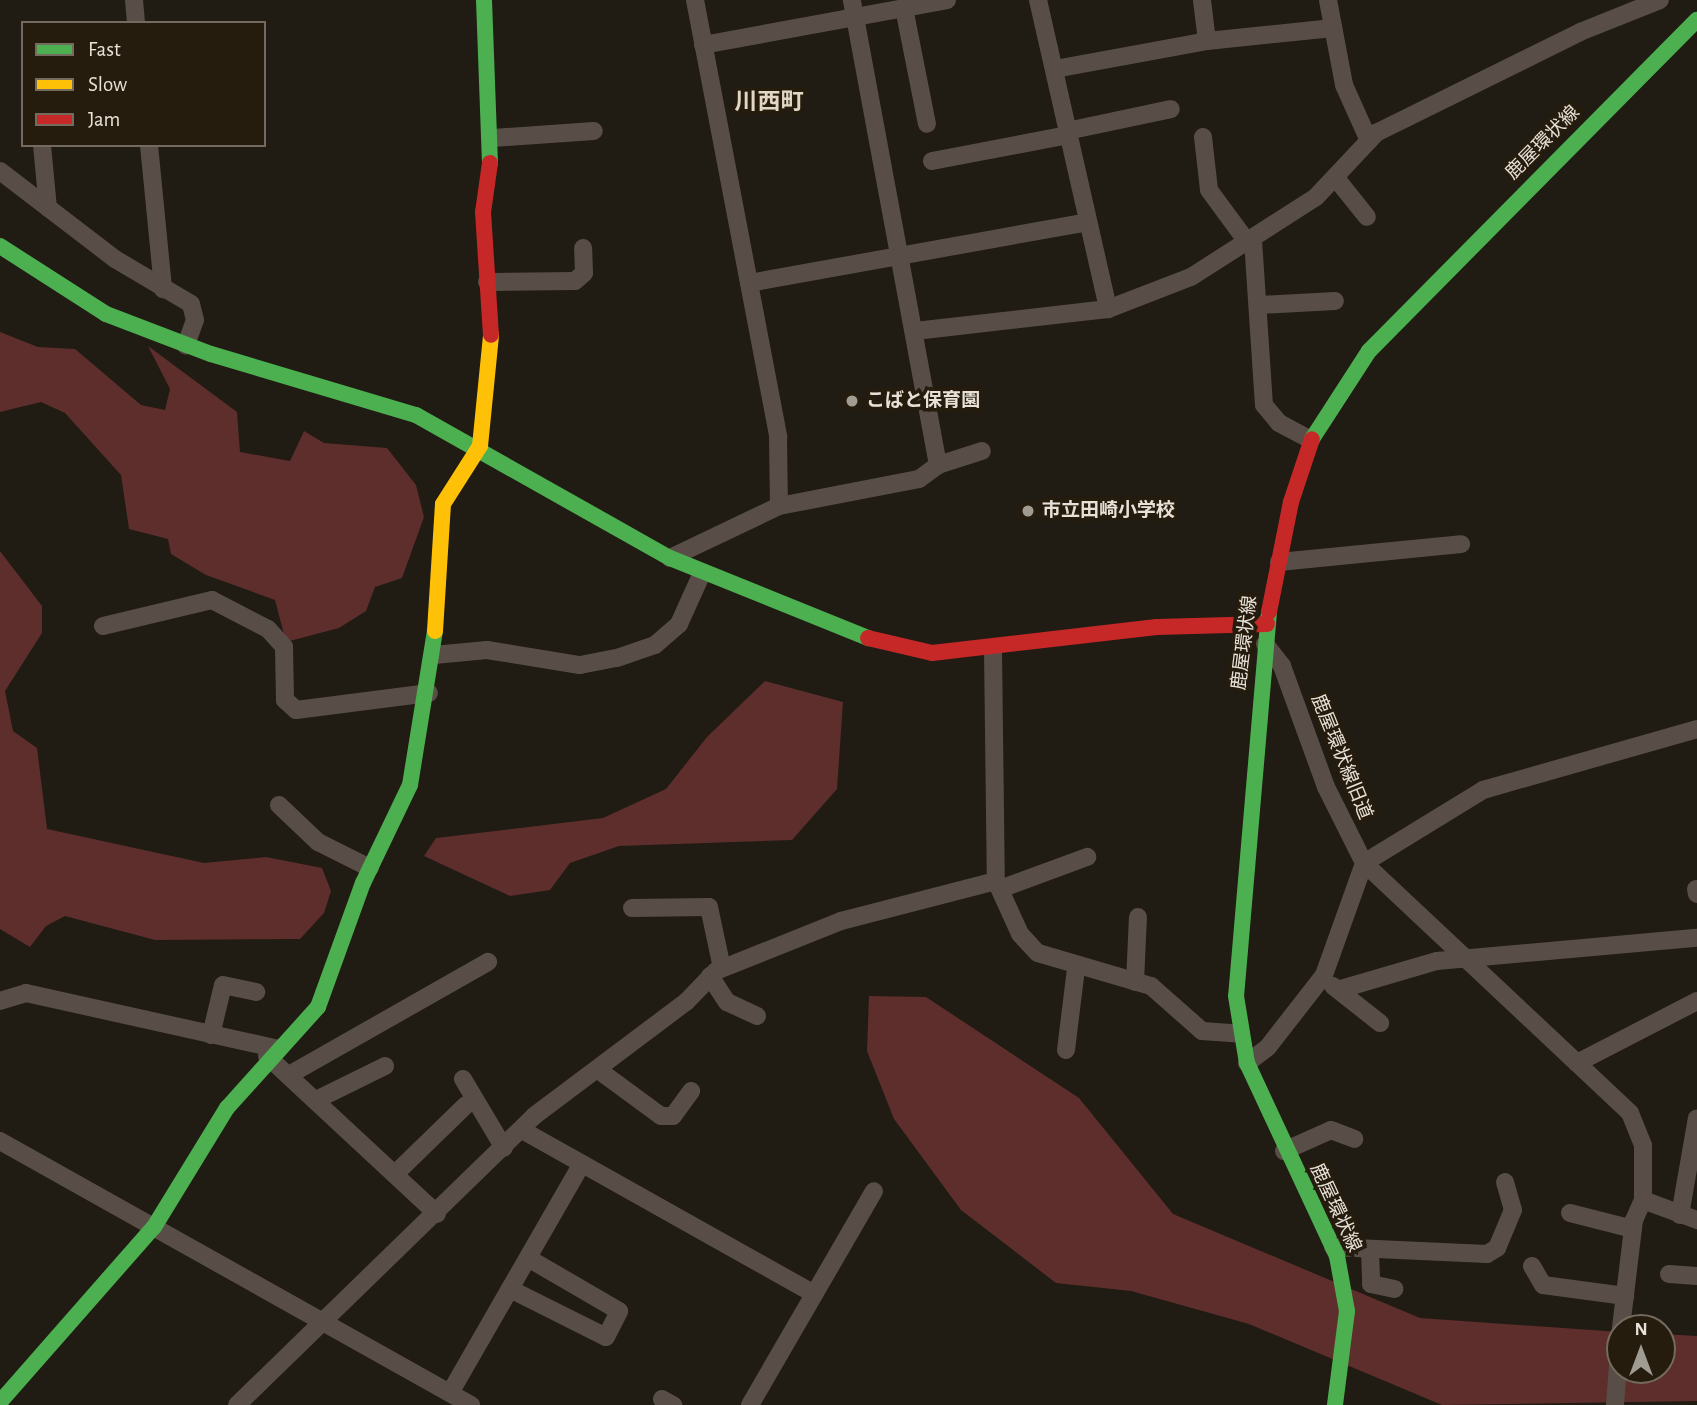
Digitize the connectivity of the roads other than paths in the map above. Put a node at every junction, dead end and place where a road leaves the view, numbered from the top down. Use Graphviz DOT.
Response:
graph roads {
  1 [pos="134,0"];
  2 [pos="484,0"];
  3 [pos="695,0"];
  4 [pos="852,0"];
  5 [pos="947,0"];
  6 [pos="1038,0"];
  7 [pos="1202,0"];
  8 [pos="1328,0"];
  9 [pos="1660,0"];
  10 [pos="904,8"];
  11 [pos="855,18"];
  12 [pos="1697,20"];
  13 [pos="136,21"];
  14 [pos="1333,28"];
  15 [pos="1207,41"];
  16 [pos="704,45"];
  17 [pos="1055,69"];
  18 [pos="1162,107"];
  19 [pos="927,124"];
  20 [pos="594,131"];
  21 [pos="1068,133"];
  22 [pos="1203,137"];
  23 [pos="493,138"];
  24 [pos="1369,141"];
  25 [pos="42,147"];
  26 [pos="149,147"];
  27 [pos="932,161"];
  28 [pos="0,172"];
  29 [pos="1335,177"];
  30 [pos="48,208"];
  31 [pos="1367,217"];
  32 [pos="1084,223"];
  33 [pos="1250,241"];
  34 [pos="0,247"];
  35 [pos="583,248"];
  36 [pos="901,256"];
  37 [pos="487,282"];
  38 [pos="749,284"];
  39 [pos="163,289"];
  40 [pos="1335,301"];
  41 [pos="1260,305"];
  42 [pos="1108,309"];
  43 [pos="915,331"];
  44 [pos="186,345"];
  45 [pos="1311,440"];
  46 [pos="480,446"];
  47 [pos="982,451"];
  48 [pos="938,465"];
  49 [pos="779,506"];
  50 [pos="1461,544"];
  51 [pos="670,558"];
  52 [pos="1279,562"];
  53 [pos="702,573"];
  54 [pos="1267,624"];
  55 [pos="103,626"];
  56 [pos="1265,644"];
  57 [pos="993,650"];
  58 [pos="434,655"];
  59 [pos="429,693"];
  60 [pos="1697,729"];
  61 [pos="279,805"];
  62 [pos="1087,857"];
  63 [pos="1364,863"];
  64 [pos="370,868"];
  65 [pos="998,885"];
  66 [pos="632,908"];
  67 [pos="1139,917"];
  68 [pos="1697,938"];
  69 [pos="488,962"];
  70 [pos="1467,963"];
  71 [pos="1076,968"];
  72 [pos="716,972"];
  73 [pos="1321,980"];
  74 [pos="1135,982"];
  75 [pos="1341,989"];
  76 [pos="256,992"];
  77 [pos="0,1001"];
  78 [pos="1697,1002"];
  79 [pos="757,1016"];
  80 [pos="1380,1023"];
  81 [pos="1241,1034"];
  82 [pos="211,1035"];
  83 [pos="1066,1050"];
  84 [pos="273,1052"];
  85 [pos="1247,1063"];
  86 [pos="1577,1063"];
  87 [pos="385,1066"];
  88 [pos="597,1069"];
  89 [pos="289,1075"];
  90 [pos="463,1079"];
  91 [pos="691,1091"];
  92 [pos="316,1100"];
  93 [pos="466,1105"];
  94 [pos="1697,1118"];
  95 [pos="522,1130"];
  96 [pos="1354,1139"];
  97 [pos="0,1141"];
  98 [pos="504,1148"];
  99 [pos="1284,1151"];
  100 [pos="581,1165"];
  101 [pos="395,1174"];
  102 [pos="1505,1182"];
  103 [pos="874,1191"];
  104 [pos="1643,1200"];
  105 [pos="437,1213"];
  106 [pos="1570,1213"];
  107 [pos="1688,1217"];
  108 [pos="154,1227"];
  109 [pos="1633,1228"];
  110 [pos="1333,1247"];
  111 [pos="1370,1250"];
  112 [pos="528,1258"];
  113 [pos="1532,1266"];
  114 [pos="1669,1274"];
  115 [pos="1697,1276"];
  116 [pos="510,1289"];
  117 [pos="1394,1289"];
  118 [pos="813,1293"];
  119 [pos="1625,1296"];
  120 [pos="1623,1314"];
  121 [pos="324,1322"];
  122 [pos="1617,1384"];
  123 [pos="450,1393"];
  124 [pos="0,1402"];
  125 [pos="237,1405"];
  126 [pos="471,1405"];
  127 [pos="752,1405"];
  128 [pos="1335,1405"];
  129 [pos="1615,1405"];
  1 -- 13 [label="street"];
  2 -- 23 [label="street"];
  3 -- 16 [label="street"];
  4 -- 11 [label="street"];
  5 -- 10 [label="street"];
  6 -- 17 [label="street"];
  7 -- 15 [label="street"];
  8 -- 14 [label="street"];
  9 -- 24 [label="street"];
  10 -- 11 [label="street"];
  10 -- 19 [label="street"];
  11 -- 16 [label="street"];
  11 -- 36 [label="street"];
  12 -- 45 [label="street, 鹿屋環状線"];
  14 -- 15 [label="street"];
  14 -- 24 [label="street"];
  15 -- 17 [label="street"];
  16 -- 38 [label="street"];
  17 -- 21 [label="street"];
  18 -- 21 [label="street"];
  20 -- 23 [label="street"];
  21 -- 27 [label="street"];
  21 -- 32 [label="street"];
  22 -- 33 [label="street"];
  23 -- 37 [label="street"];
  24 -- 29 [label="street"];
  25 -- 30 [label="street"];
  26 -- 39 [label="street"];
  28 -- 30 [label="street"];
  29 -- 31 [label="street"];
  29 -- 33 [label="street"];
  30 -- 39 [label="street"];
  32 -- 36 [label="street"];
  32 -- 42 [label="street"];
  33 -- 41 [label="street"];
  33 -- 42 [label="street"];
  34 -- 44 [label="street"];
  35 -- 37 [label="street"];
  36 -- 38 [label="street"];
  36 -- 43 [label="street"];
  37 -- 46 [label="street"];
  38 -- 49 [label="street"];
  39 -- 44 [label="street"];
  40 -- 41 [label="street"];
  41 -- 45 [label="street"];
  42 -- 43 [label="street"];
  43 -- 48 [label="street"];
  44 -- 46 [label="street"];
  45 -- 52 [label="street, 鹿屋環状線"];
  46 -- 51 [label="street"];
  46 -- 58 [label="street"];
  47 -- 48 [label="street"];
  48 -- 49 [label="street"];
  49 -- 51 [label="street"];
  50 -- 52 [label="street"];
  51 -- 53 [label="street"];
  52 -- 54 [label="street, 鹿屋環状線"];
  53 -- 57 [label="street"];
  53 -- 58 [label="street"];
  54 -- 56 [label="street, 鹿屋環状線"];
  54 -- 57 [label="street"];
  55 -- 59 [label="street"];
  56 -- 63 [label="street, 鹿屋環状線旧道"];
  56 -- 81 [label="street, 鹿屋環状線"];
  57 -- 65 [label="street"];
  58 -- 59 [label="street"];
  59 -- 64 [label="street"];
  60 -- 63 [label="street"];
  61 -- 64 [label="street"];
  62 -- 65 [label="street"];
  63 -- 70 [label="street, 鹿屋環状線旧道"];
  63 -- 73 [label="street"];
  64 -- 84 [label="street"];
  65 -- 71 [label="street"];
  65 -- 72 [label="street"];
  66 -- 72 [label="street"];
  67 -- 74 [label="street"];
  68 -- 70 [label="street"];
  69 -- 89 [label="street"];
  70 -- 75 [label="street"];
  70 -- 86 [label="street, 鹿屋環状線旧道"];
  71 -- 74 [label="street"];
  71 -- 83 [label="street"];
  72 -- 79 [label="street"];
  72 -- 88 [label="street"];
  73 -- 75 [label="street"];
  73 -- 85 [label="street"];
  74 -- 81 [label="street"];
  75 -- 80 [label="street"];
  76 -- 82 [label="street"];
  77 -- 82 [label="street"];
  78 -- 86 [label="street"];
  81 -- 85 [label="street, 鹿屋環状線"];
  82 -- 84 [label="street"];
  84 -- 89 [label="street"];
  84 -- 108 [label="street"];
  85 -- 99 [label="street, 鹿屋環状線"];
  86 -- 104 [label="street, 鹿屋環状線旧道"];
  87 -- 92 [label="street"];
  88 -- 91 [label="street"];
  88 -- 95 [label="street"];
  89 -- 92 [label="street"];
  90 -- 98 [label="street"];
  92 -- 101 [label="street"];
  93 -- 101 [label="street"];
  94 -- 107 [label="street"];
  95 -- 98 [label="street"];
  95 -- 100 [label="street"];
  96 -- 99 [label="street"];
  97 -- 108 [label="street"];
  98 -- 105 [label="street"];
  99 -- 110 [label="street, 鹿屋環状線"];
  100 -- 112 [label="street"];
  100 -- 118 [label="street"];
  101 -- 105 [label="street"];
  102 -- 111 [label="street"];
  103 -- 118 [label="street"];
  104 -- 107 [label="street"];
  104 -- 109 [label="street"];
  105 -- 121 [label="street"];
  106 -- 109 [label="street"];
  108 -- 121 [label="street"];
  108 -- 124 [label="street"];
  109 -- 119 [label="street"];
  110 -- 111 [label="street"];
  110 -- 128 [label="street, 鹿屋環状線"];
  111 -- 117 [label="street"];
  112 -- 116 [label="street"];
  112 -- 116 [label="street"];
  113 -- 119 [label="street"];
  114 -- 115 [label="street"];
  116 -- 123 [label="street"];
  118 -- 127 [label="street"];
  119 -- 120 [label="street"];
  121 -- 123 [label="street"];
  121 -- 125 [label="street"];
  122 -- 129 [label="street"];
  123 -- 126 [label="street"];
}
